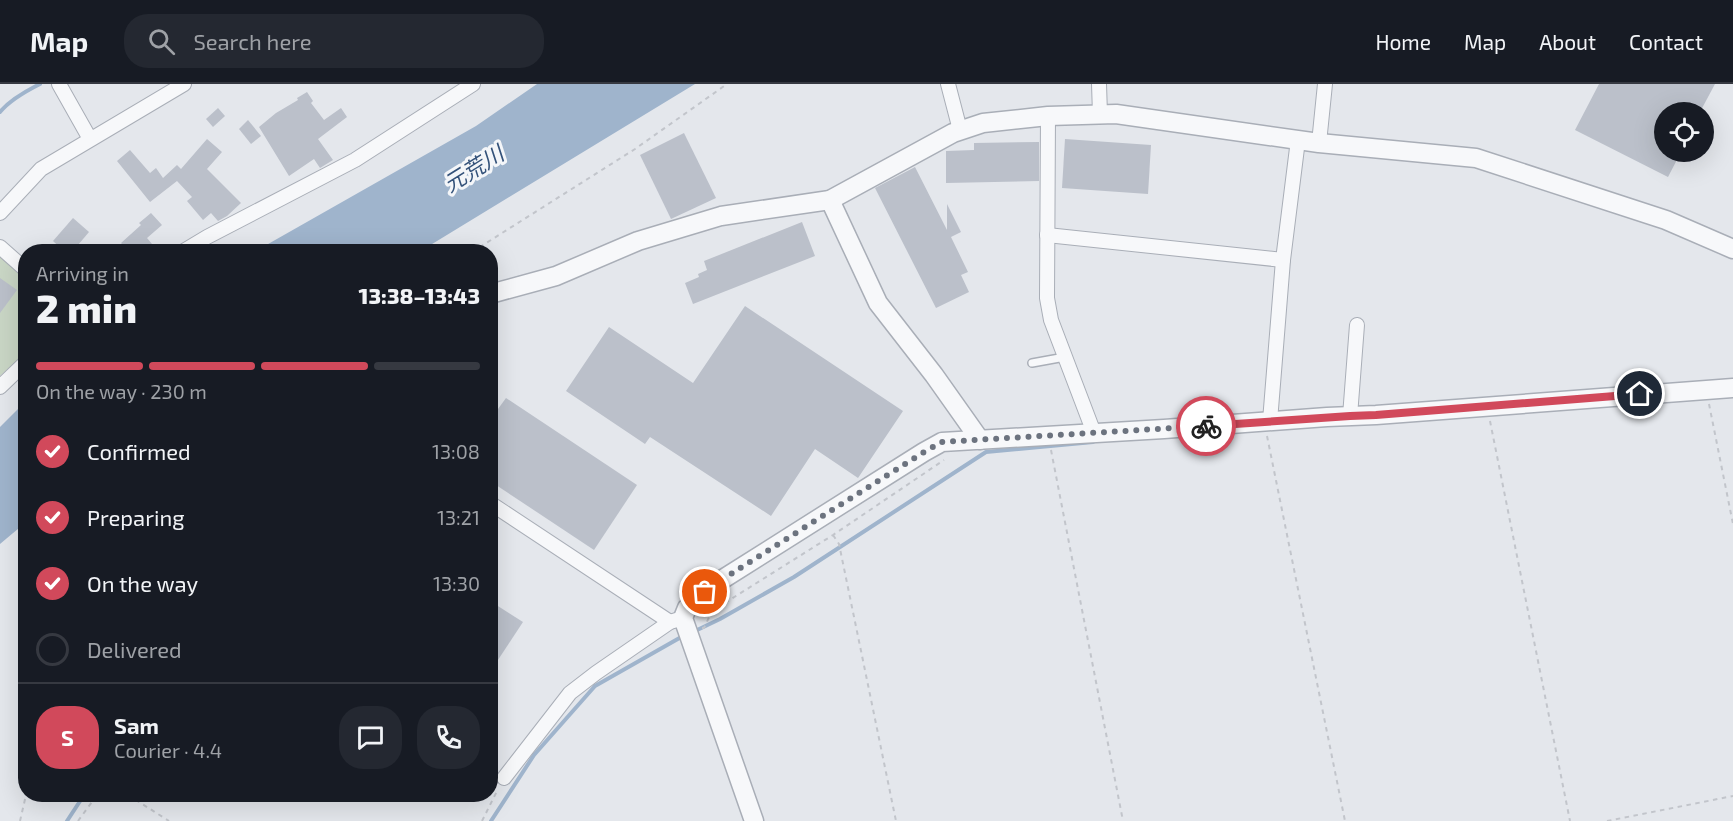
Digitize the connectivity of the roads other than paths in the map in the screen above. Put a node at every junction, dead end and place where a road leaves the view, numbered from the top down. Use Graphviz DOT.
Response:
graph roads {
  1 [pos="59,84"];
  2 [pos="184,84"];
  3 [pos="473,84"];
  4 [pos="948,84"];
  5 [pos="1099,84"];
  6 [pos="1325,84"];
  7 [pos="454,89"];
  8 [pos="1100,114"];
  9 [pos="1048,116"];
  10 [pos="960,130"];
  11 [pos="90,139"];
  12 [pos="1299,140"];
  13 [pos="1319,143"];
  14 [pos="830,200"];
  15 [pos="0,213"];
  16 [pos="1047,235"];
  17 [pos="195,244"];
  18 [pos="0,247"];
  19 [pos="1733,249"];
  20 [pos="1283,260"];
  21 [pos="18,263"];
  22 [pos="498,292"];
  23 [pos="1357,325"];
  24 [pos="1065,357"];
  25 [pos="1032,363"];
  26 [pos="18,370"];
  27 [pos="0,387"];
  28 [pos="1733,388"];
  29 [pos="1350,416"];
  30 [pos="1267,422"];
  31 [pos="1094,433"];
  32 [pos="980,440"];
  33 [pos="498,507"];
  34 [pos="679,621"];
  35 [pos="504,778"];
  36 [pos="754,821"];
  1 -- 11 [label="street"];
  2 -- 11 [label="street"];
  3 -- 7 [label="street"];
  4 -- 10 [label="street"];
  5 -- 8 [label="street"];
  6 -- 13 [label="street"];
  7 -- 17 [label="street"];
  8 -- 9 [label="street"];
  8 -- 12 [label="street"];
  9 -- 10 [label="street"];
  9 -- 16 [label="street"];
  10 -- 14 [label="street"];
  11 -- 15 [label="street"];
  12 -- 13 [label="street"];
  12 -- 20 [label="street"];
  13 -- 19 [label="street"];
  14 -- 22 [label="street"];
  14 -- 32 [label="street"];
  16 -- 20 [label="street"];
  16 -- 24 [label="street"];
  18 -- 21 [label="street"];
  20 -- 30 [label="street"];
  23 -- 29 [label="street"];
  24 -- 25 [label="lane"];
  24 -- 31 [label="street"];
  26 -- 27 [label="street"];
  28 -- 29 [label="street"];
  29 -- 30 [label="street"];
  30 -- 31 [label="street"];
  31 -- 32 [label="street"];
  32 -- 34 [label="street"];
  33 -- 34 [label="street"];
  34 -- 35 [label="street"];
  34 -- 36 [label="street"];
}
